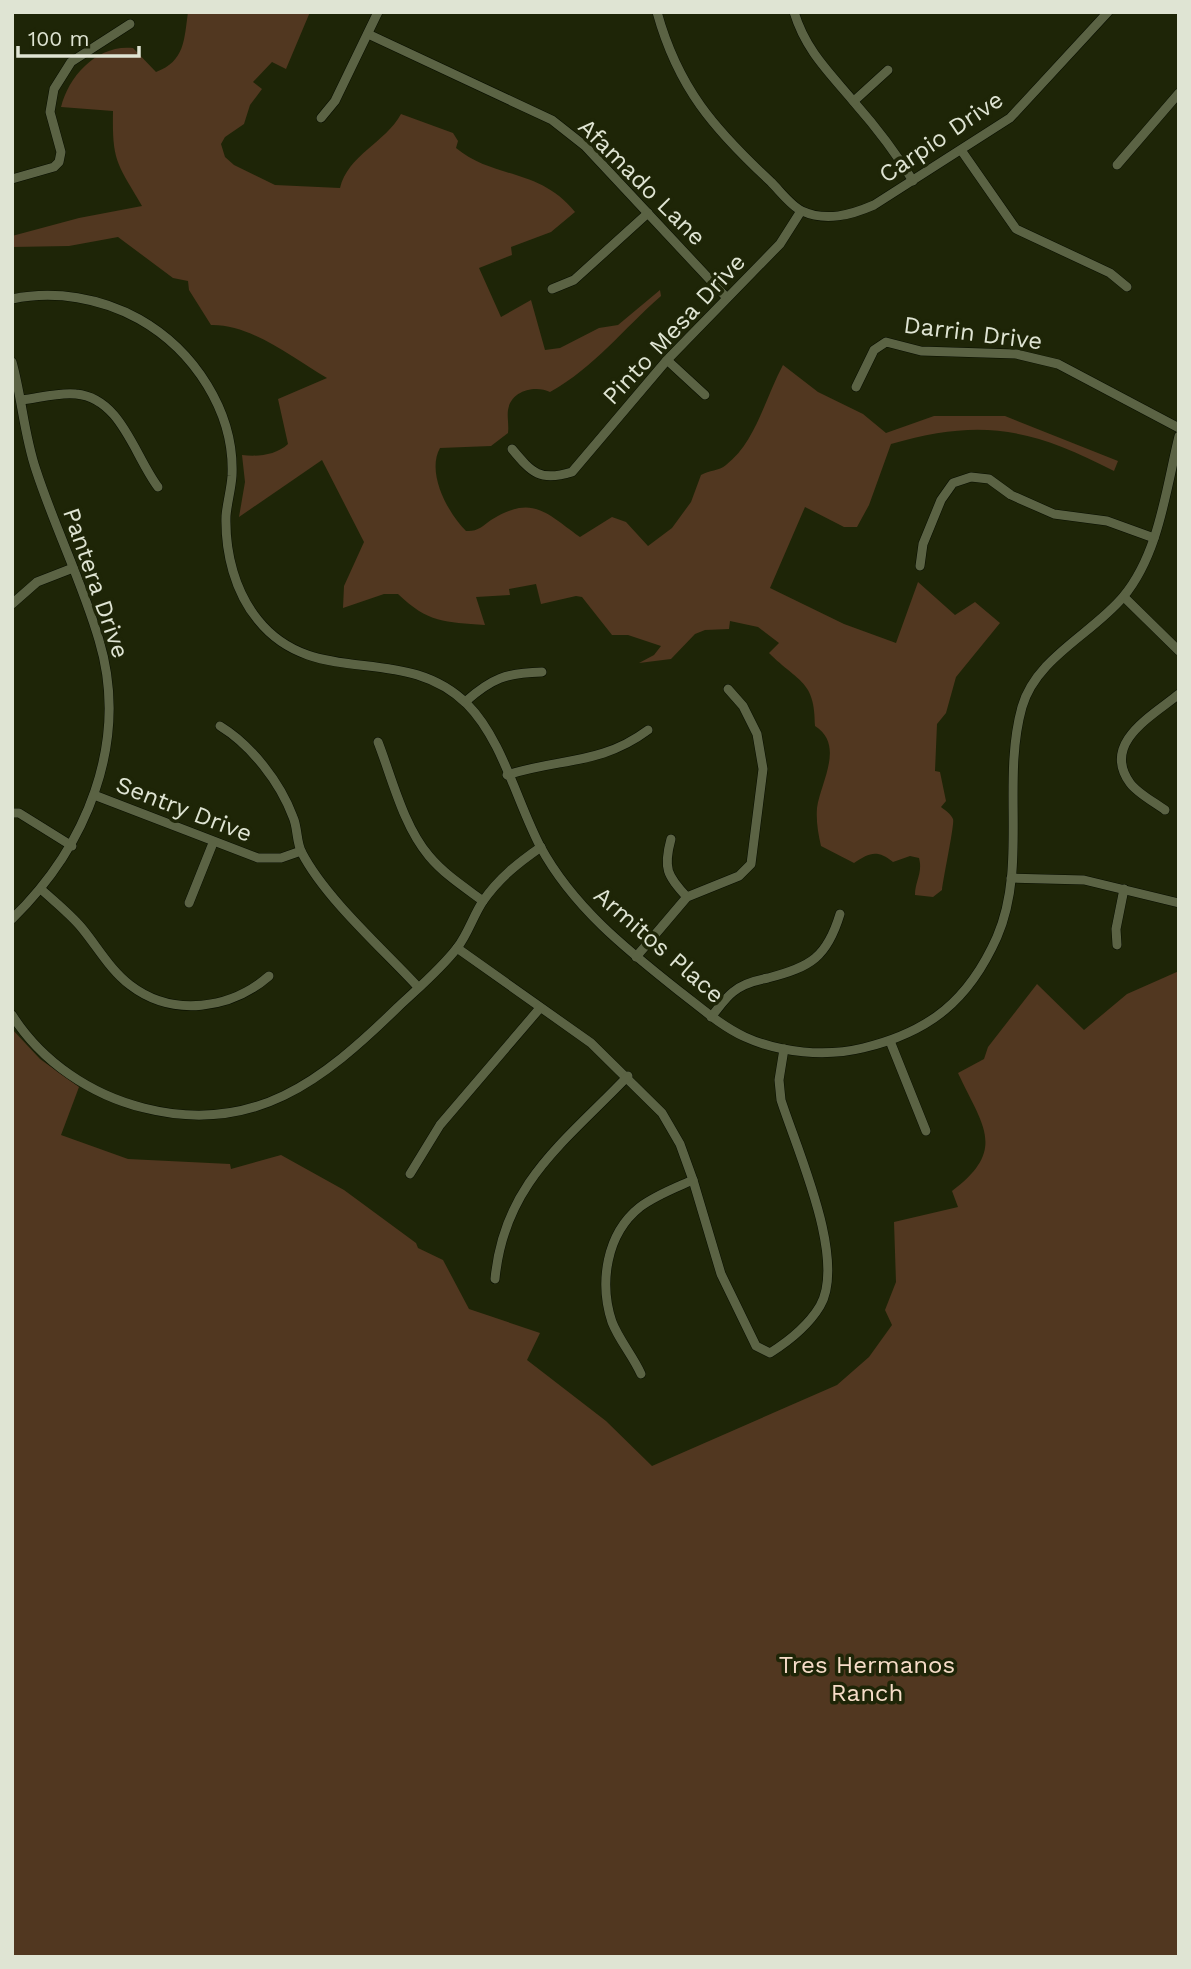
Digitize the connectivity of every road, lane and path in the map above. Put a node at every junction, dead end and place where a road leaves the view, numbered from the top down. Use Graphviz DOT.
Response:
graph roads {
  1 [pos="378,12"];
  2 [pos="657,12"];
  3 [pos="794,12"];
  4 [pos="1108,12"];
  5 [pos="130,24"];
  6 [pos="368,34"];
  7 [pos="888,70"];
  8 [pos="1179,93"];
  9 [pos="854,101"];
  10 [pos="321,118"];
  11 [pos="961,150"];
  12 [pos="1117,165"];
  13 [pos="12,179"];
  14 [pos="913,181"];
  15 [pos="801,211"];
  16 [pos="648,213"];
  17 [pos="1127,287"];
  18 [pos="552,289"];
  19 [pos="727,298"];
  20 [pos="12,299"];
  21 [pos="667,360"];
  22 [pos="12,362"];
  23 [pos="856,387"];
  24 [pos="705,395"];
  25 [pos="22,400"];
  26 [pos="1179,428"];
  27 [pos="1179,436"];
  28 [pos="512,449"];
  29 [pos="158,487"];
  30 [pos="1154,538"];
  31 [pos="920,566"];
  32 [pos="72,568"];
  33 [pos="1124,597"];
  34 [pos="12,604"];
  35 [pos="1179,651"];
  36 [pos="542,672"];
  37 [pos="727,689"];
  38 [pos="1179,694"];
  39 [pos="465,702"];
  40 [pos="220,726"];
  41 [pos="648,730"];
  42 [pos="378,742"];
  43 [pos="507,775"];
  44 [pos="94,795"];
  45 [pos="1165,810"];
  46 [pos="12,813"];
  47 [pos="671,839"];
  48 [pos="213,843"];
  49 [pos="72,846"];
  50 [pos="541,848"];
  51 [pos="301,852"];
  52 [pos="1011,878"];
  53 [pos="1124,889"];
  54 [pos="41,890"];
  55 [pos="687,897"];
  56 [pos="483,901"];
  57 [pos="189,903"];
  58 [pos="1179,903"];
  59 [pos="840,914"];
  60 [pos="12,919"];
  61 [pos="1118,945"];
  62 [pos="457,948"];
  63 [pos="636,957"];
  64 [pos="269,976"];
  65 [pos="418,987"];
  66 [pos="540,1008"];
  67 [pos="12,1015"];
  68 [pos="711,1017"];
  69 [pos="890,1041"];
  70 [pos="784,1049"];
  71 [pos="628,1076"];
  72 [pos="926,1131"];
  73 [pos="410,1174"];
  74 [pos="693,1180"];
  75 [pos="495,1279"];
  76 [pos="641,1374"];
  1 -- 6 [label="street"];
  2 -- 15 [label="street"];
  3 -- 9 [label="street"];
  4 -- 11 [label="street, Carpio Drive"];
  5 -- 13 [label="street"];
  6 -- 10 [label="street"];
  6 -- 16 [label="street, Afamado Lane"];
  7 -- 9 [label="street"];
  8 -- 12 [label="street"];
  9 -- 14 [label="street"];
  11 -- 14 [label="street, Carpio Drive"];
  11 -- 17 [label="street"];
  14 -- 15 [label="street, Carpio Drive"];
  15 -- 19 [label="street, Pinto Mesa Drive"];
  16 -- 18 [label="street"];
  16 -- 19 [label="street, Afamado Lane"];
  19 -- 21 [label="street, Pinto Mesa Drive"];
  20 -- 39 [label="street, Armitos Place"];
  21 -- 24 [label="street"];
  21 -- 28 [label="street, Pinto Mesa Drive"];
  22 -- 25 [label="street, Pantera Drive"];
  23 -- 26 [label="street, Darrin Drive"];
  25 -- 29 [label="street"];
  25 -- 32 [label="street, Pantera Drive"];
  27 -- 30 [label="street, Armitos Place"];
  30 -- 31 [label="street"];
  30 -- 33 [label="street, Armitos Place"];
  32 -- 34 [label="street"];
  32 -- 44 [label="street, Pantera Drive"];
  33 -- 35 [label="street"];
  33 -- 52 [label="street, Armitos Place"];
  36 -- 39 [label="street"];
  37 -- 55 [label="street"];
  38 -- 45 [label="street"];
  39 -- 43 [label="street, Armitos Place"];
  40 -- 51 [label="street"];
  41 -- 43 [label="street"];
  42 -- 56 [label="street"];
  43 -- 50 [label="street, Armitos Place"];
  44 -- 48 [label="street, Sentry Drive"];
  44 -- 49 [label="street, Pantera Drive"];
  46 -- 49 [label="street"];
  47 -- 55 [label="street"];
  48 -- 51 [label="street, Sentry Drive"];
  48 -- 57 [label="street"];
  49 -- 54 [label="street, Pantera Drive"];
  50 -- 56 [label="street"];
  50 -- 63 [label="street, Armitos Place"];
  51 -- 65 [label="street"];
  52 -- 53 [label="street"];
  52 -- 69 [label="street, Armitos Place"];
  53 -- 58 [label="street"];
  53 -- 61 [label="street"];
  54 -- 60 [label="street, Pantera Drive"];
  54 -- 64 [label="street"];
  55 -- 63 [label="street"];
  56 -- 62 [label="street"];
  59 -- 68 [label="street"];
  62 -- 65 [label="street"];
  62 -- 66 [label="street"];
  63 -- 68 [label="street, Armitos Place"];
  65 -- 67 [label="street"];
  66 -- 71 [label="street"];
  66 -- 73 [label="street"];
  68 -- 70 [label="street, Armitos Place"];
  69 -- 70 [label="street, Armitos Place"];
  69 -- 72 [label="street"];
  70 -- 74 [label="street"];
  71 -- 74 [label="street"];
  71 -- 75 [label="street"];
  74 -- 76 [label="street"];
}
